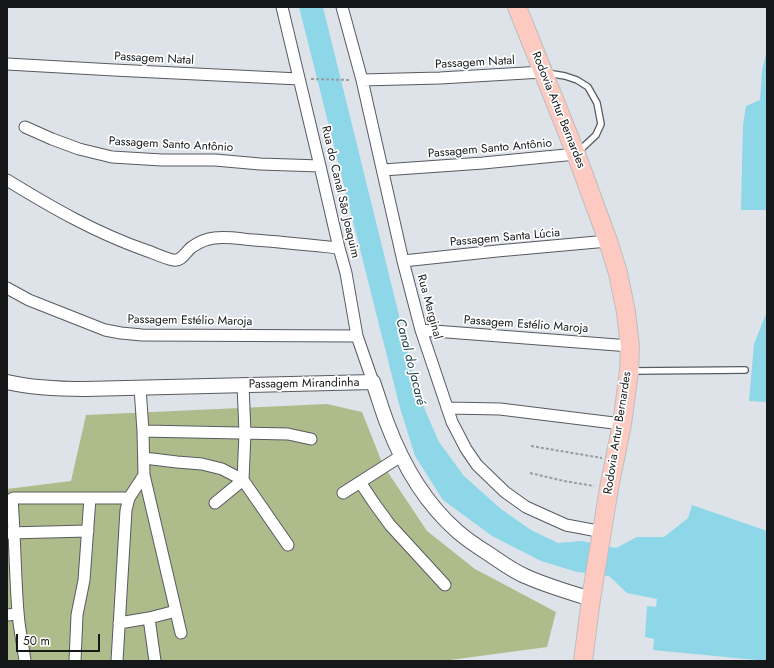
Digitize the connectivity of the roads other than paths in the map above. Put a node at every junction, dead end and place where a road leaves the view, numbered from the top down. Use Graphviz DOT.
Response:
graph roads {
  1 [pos="282,7"];
  2 [pos="342,7"];
  3 [pos="517,7"];
  4 [pos="7,64"];
  5 [pos="542,72"];
  6 [pos="302,79"];
  7 [pos="358,80"];
  8 [pos="25,127"];
  9 [pos="576,154"];
  10 [pos="320,166"];
  11 [pos="383,170"];
  12 [pos="7,180"];
  13 [pos="608,241"];
  14 [pos="339,248"];
  15 [pos="403,261"];
  16 [pos="7,288"];
  17 [pos="421,330"];
  18 [pos="357,336"];
  19 [pos="630,346"];
  20 [pos="745,370"];
  21 [pos="629,371"];
  22 [pos="7,382"];
  23 [pos="373,382"];
  24 [pos="243,386"];
  25 [pos="140,388"];
  26 [pos="447,408"];
  27 [pos="622,424"];
  28 [pos="143,431"];
  29 [pos="245,433"];
  30 [pos="311,439"];
  31 [pos="401,456"];
  32 [pos="144,458"];
  33 [pos="144,475"];
  34 [pos="243,480"];
  35 [pos="360,482"];
  36 [pos="343,493"];
  37 [pos="90,498"];
  38 [pos="130,498"];
  39 [pos="215,503"];
  40 [pos="88,531"];
  41 [pos="11,532"];
  42 [pos="602,536"];
  43 [pos="288,545"];
  44 [pos="445,585"];
  45 [pos="592,594"];
  46 [pos="176,611"];
  47 [pos="12,614"];
  48 [pos="149,618"];
  49 [pos="119,623"];
  50 [pos="181,633"];
  51 [pos="25,661"];
  52 [pos="75,661"];
  53 [pos="117,661"];
  54 [pos="155,661"];
  55 [pos="583,661"];
  1 -- 6 [label="street, Rua do Canal São Joaquim"];
  2 -- 7 [label="street, Rua Marginal"];
  3 -- 5 [label="main road, Rodovia Artur Bernardes"];
  4 -- 6 [label="street, Passagem Natal"];
  5 -- 7 [label="street, Passagem Natal"];
  5 -- 9 [label="main road, Rodovia Artur Bernardes"];
  5 -- 9 [label="lane"];
  6 -- 10 [label="street, Rua do Canal São Joaquim"];
  7 -- 11 [label="street, Rua Marginal"];
  8 -- 10 [label="street, Passagem Santo Antônio"];
  9 -- 11 [label="street, Passagem Santo Antônio"];
  9 -- 13 [label="main road, Rodovia Artur Bernardes"];
  10 -- 14 [label="street, Rua do Canal São Joaquim"];
  11 -- 15 [label="street, Rua Marginal"];
  12 -- 14 [label="street"];
  13 -- 15 [label="street, Passagem Santa Lúcia"];
  13 -- 19 [label="main road, Rodovia Artur Bernardes"];
  14 -- 18 [label="street, Rua do Canal São Joaquim"];
  15 -- 17 [label="street, Rua Marginal"];
  16 -- 18 [label="street, Passagem Estélio Maroja"];
  17 -- 19 [label="street, Passagem Estélio Maroja"];
  17 -- 26 [label="street, Rua Marginal"];
  18 -- 23 [label="street, Rua do Canal São Joaquim"];
  19 -- 21 [label="main road, Rodovia Artur Bernardes"];
  20 -- 21 [label="lane"];
  21 -- 27 [label="main road, Rodovia Artur Bernardes"];
  22 -- 25 [label="street, Passagem Mirandinha"];
  23 -- 24 [label="street, Passagem Mirandinha"];
  23 -- 31 [label="street, Passagem Mirandinha"];
  24 -- 25 [label="street, Passagem Mirandinha"];
  24 -- 29 [label="street"];
  25 -- 28 [label="street"];
  26 -- 27 [label="street"];
  26 -- 42 [label="street, Rua Marginal"];
  27 -- 42 [label="main road, Rodovia Artur Bernardes"];
  28 -- 29 [label="street"];
  28 -- 32 [label="street"];
  29 -- 30 [label="street"];
  29 -- 34 [label="street"];
  31 -- 35 [label="street"];
  31 -- 45 [label="street, Passagem Mirandinha"];
  32 -- 33 [label="street"];
  32 -- 34 [label="street"];
  33 -- 38 [label="street"];
  33 -- 46 [label="street"];
  34 -- 39 [label="street"];
  34 -- 43 [label="street"];
  35 -- 36 [label="street"];
  35 -- 44 [label="street"];
  37 -- 38 [label="street"];
  37 -- 40 [label="street"];
  37 -- 41 [label="street"];
  38 -- 49 [label="street"];
  40 -- 41 [label="street"];
  40 -- 52 [label="street"];
  41 -- 47 [label="street"];
  42 -- 45 [label="main road, Rodovia Artur Bernardes"];
  45 -- 55 [label="main road, Rodovia Artur Bernardes"];
  46 -- 48 [label="street"];
  46 -- 50 [label="street"];
  47 -- 51 [label="street"];
  48 -- 49 [label="street"];
  48 -- 54 [label="street"];
  49 -- 53 [label="street"];
}
